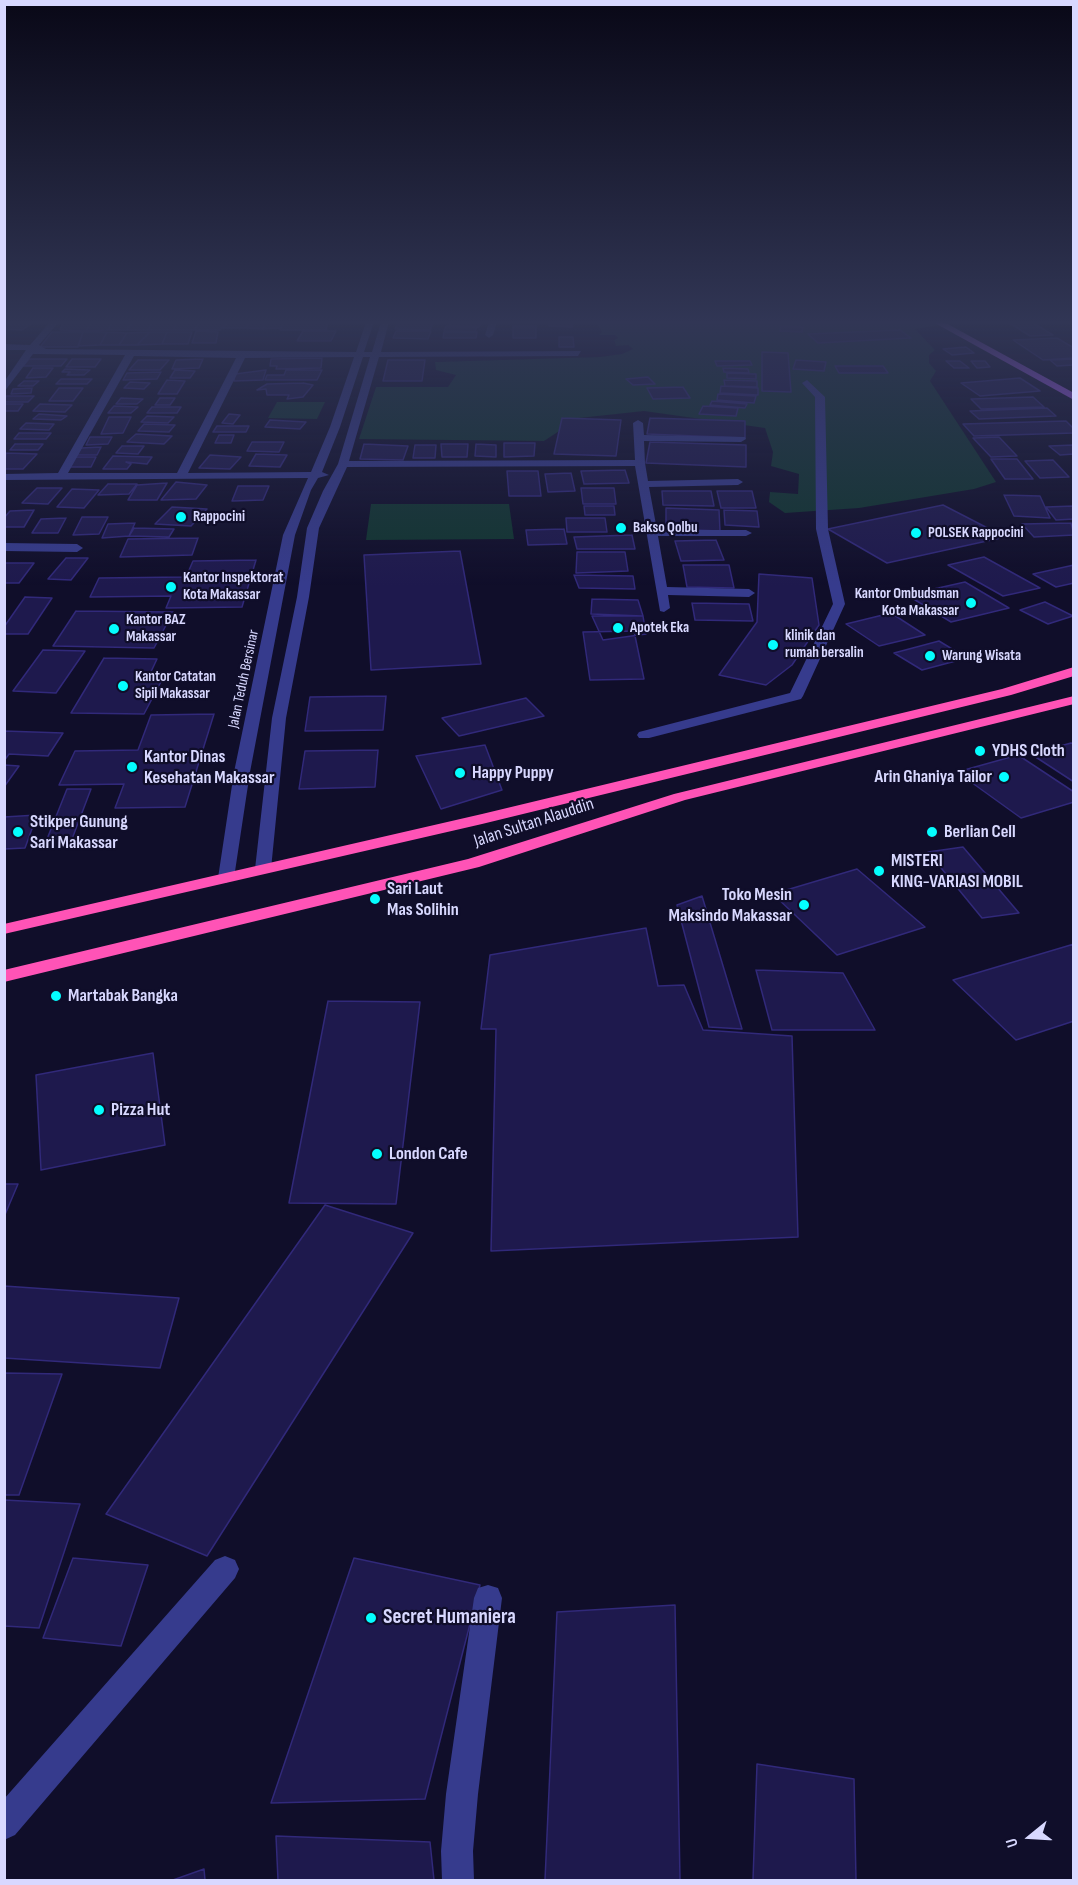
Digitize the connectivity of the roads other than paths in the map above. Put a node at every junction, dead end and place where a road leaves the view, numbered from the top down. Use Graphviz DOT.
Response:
graph roads {
  1 [pos="99,410"];
  2 [pos="214,410"];
  3 [pos="340,410"];
  4 [pos="359,410"];
  5 [pos="820,410"];
  6 [pos="638,423"];
  7 [pos="639,438"];
  8 [pos="741,440"];
  9 [pos="640,463"];
  10 [pos="343,464"];
  11 [pos="315,475"];
  12 [pos="181,476"];
  13 [pos="337,476"];
  14 [pos="4,477"];
  15 [pos="61,477"];
  16 [pos="738,482"];
  17 [pos="646,484"];
  18 [pos="746,533"];
  19 [pos="654,534"];
  20 [pos="4,547"];
  21 [pos="77,548"];
  22 [pos="662,591"];
  23 [pos="749,593"];
  24 [pos="664,608"];
  25 [pos="1074,671"];
  26 [pos="1074,700"];
  27 [pos="252,718"];
  28 [pos="279,718"];
  29 [pos="644,735"];
  30 [pos="661,776"];
  31 [pos="680,797"];
  32 [pos="263,869"];
  33 [pos="226,878"];
  34 [pos="4,929"];
  35 [pos="4,976"];
  36 [pos="225,1569"];
  37 [pos="488,1598"];
  38 [pos="4,1824"];
  39 [pos="458,1881"];
  1 -- 15 [label="street"];
  2 -- 12 [label="street"];
  3 -- 11 [label="street, Jalan Teduh Bersinar"];
  4 -- 10 [label="street"];
  5 -- 29 [label="street"];
  6 -- 7 [label="street"];
  7 -- 8 [label="street"];
  7 -- 9 [label="street"];
  9 -- 10 [label="street"];
  9 -- 17 [label="street"];
  10 -- 13 [label="street"];
  11 -- 12 [label="street"];
  11 -- 13 [label="street"];
  11 -- 27 [label="street, Jalan Teduh Bersinar"];
  12 -- 15 [label="street"];
  13 -- 28 [label="street"];
  14 -- 15 [label="street"];
  16 -- 17 [label="street"];
  17 -- 19 [label="street"];
  18 -- 19 [label="street"];
  19 -- 22 [label="street"];
  20 -- 21 [label="street"];
  22 -- 23 [label="street"];
  22 -- 24 [label="street"];
  25 -- 30 [label="highway, Jalan Sultan Alauddin"];
  26 -- 31 [label="highway, Jalan Sultan Alauddin"];
  27 -- 28 [label="street"];
  27 -- 33 [label="street, Jalan Teduh Bersinar"];
  28 -- 32 [label="street"];
  30 -- 31 [label="highway"];
  30 -- 32 [label="highway, Jalan Sultan Alauddin"];
  31 -- 35 [label="highway, Jalan Sultan Alauddin"];
  32 -- 33 [label="highway, Jalan Sultan Alauddin"];
  33 -- 34 [label="highway, Jalan Sultan Alauddin"];
  36 -- 38 [label="street"];
  37 -- 39 [label="street"];
}
